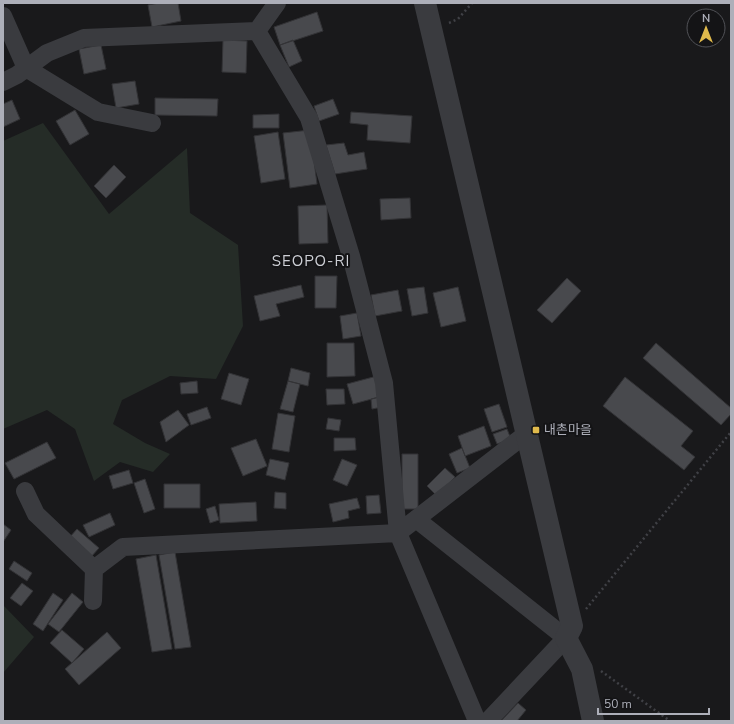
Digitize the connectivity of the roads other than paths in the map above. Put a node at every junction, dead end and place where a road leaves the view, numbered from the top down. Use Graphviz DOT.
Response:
graph roads {
  1 [pos="277,3"];
  2 [pos="425,3"];
  3 [pos="3,16"];
  4 [pos="257,31"];
  5 [pos="26,68"];
  6 [pos="3,82"];
  7 [pos="152,123"];
  8 [pos="526,434"];
  9 [pos="25,492"];
  10 [pos="416,519"];
  11 [pos="398,533"];
  12 [pos="94,569"];
  13 [pos="93,600"];
  14 [pos="569,632"];
  15 [pos="477,721"];
  16 [pos="488,721"];
  17 [pos="593,721"];
  1 -- 4 [label="street"];
  2 -- 8 [label="street"];
  3 -- 5 [label="street"];
  4 -- 5 [label="street"];
  4 -- 11 [label="street"];
  5 -- 6 [label="street"];
  5 -- 7 [label="street"];
  8 -- 10 [label="street"];
  8 -- 14 [label="street"];
  9 -- 12 [label="street"];
  10 -- 11 [label="street"];
  10 -- 14 [label="street"];
  11 -- 12 [label="street"];
  11 -- 15 [label="street"];
  12 -- 13 [label="street"];
  14 -- 16 [label="street"];
  14 -- 17 [label="street"];
}
